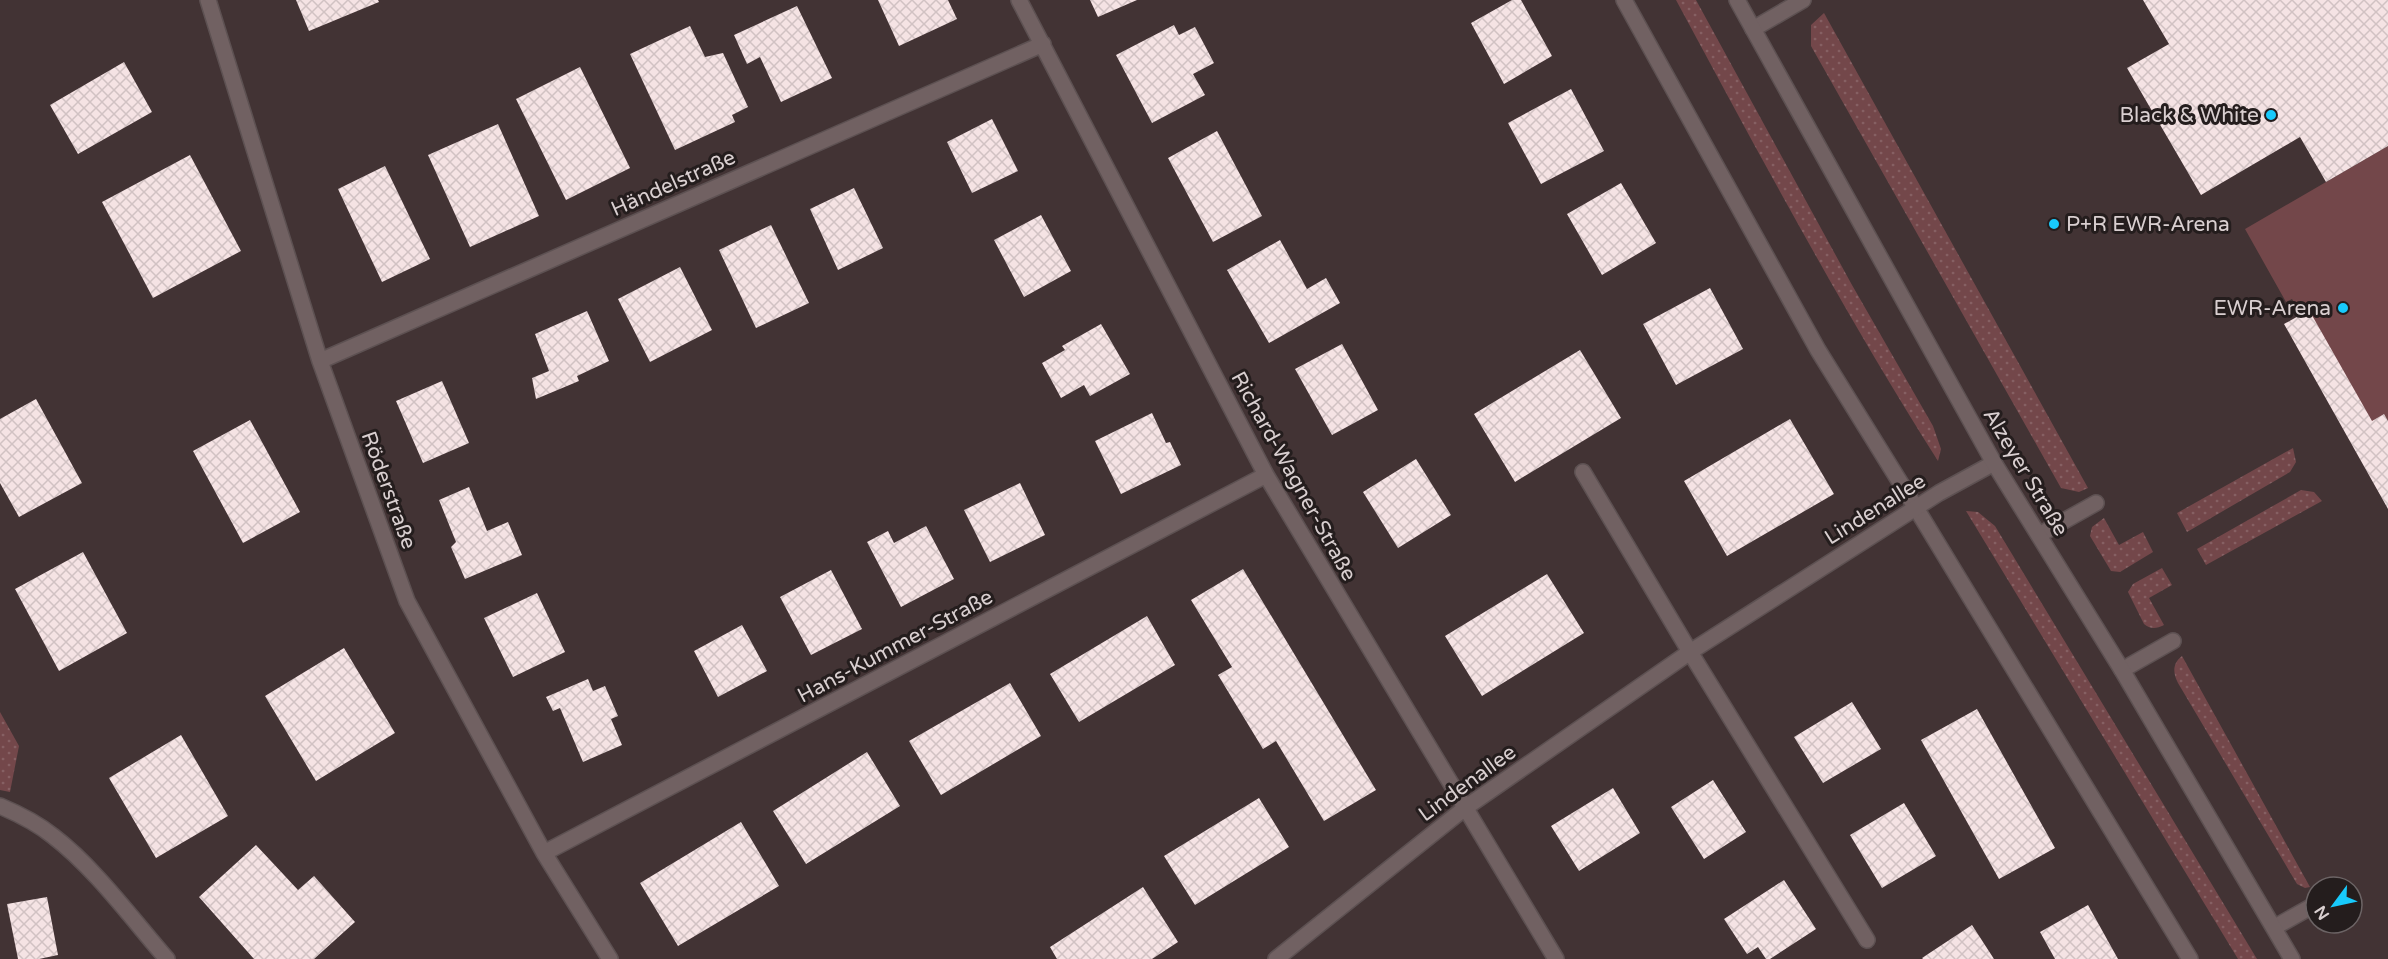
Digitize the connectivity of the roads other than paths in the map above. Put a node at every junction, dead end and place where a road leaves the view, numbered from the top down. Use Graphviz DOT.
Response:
graph roads {
  1 [pos="208,0"];
  2 [pos="1019,0"];
  3 [pos="1624,0"];
  4 [pos="1737,0"];
  5 [pos="1803,0"];
  6 [pos="1753,29"];
  7 [pos="1043,44"];
  8 [pos="320,361"];
  9 [pos="1994,463"];
  10 [pos="1583,472"];
  11 [pos="1266,476"];
  12 [pos="2096,503"];
  13 [pos="1916,508"];
  14 [pos="2039,535"];
  15 [pos="2173,641"];
  16 [pos="1690,652"];
  17 [pos="2122,670"];
  18 [pos="0,806"];
  19 [pos="1465,808"];
  20 [pos="544,853"];
  21 [pos="2304,911"];
  22 [pos="2275,927"];
  23 [pos="1867,940"];
  24 [pos="167,959"];
  25 [pos="610,959"];
  26 [pos="1276,959"];
  27 [pos="1556,959"];
  28 [pos="2190,959"];
  29 [pos="2292,959"];
  1 -- 8 [label="street, Röderstraße"];
  2 -- 7 [label="street, Richard-Wagner-Straße"];
  3 -- 13 [label="street"];
  4 -- 6 [label="street, Alzeyer Straße"];
  5 -- 6 [label="street"];
  6 -- 9 [label="street, Alzeyer Straße"];
  7 -- 8 [label="street, Händelstraße"];
  7 -- 11 [label="street, Richard-Wagner-Straße"];
  8 -- 20 [label="street, Röderstraße"];
  9 -- 13 [label="street, Lindenallee"];
  9 -- 14 [label="street, Alzeyer Straße"];
  10 -- 16 [label="street"];
  11 -- 19 [label="street, Richard-Wagner-Straße"];
  11 -- 20 [label="street, Hans-Kummer-Straße"];
  12 -- 14 [label="street"];
  13 -- 16 [label="street, Lindenallee"];
  13 -- 28 [label="street"];
  14 -- 17 [label="street, Alzeyer Straße"];
  15 -- 17 [label="street"];
  16 -- 19 [label="street, Lindenallee"];
  16 -- 23 [label="street"];
  17 -- 22 [label="street, Alzeyer Straße"];
  18 -- 24 [label="street"];
  19 -- 26 [label="street, Lindenallee"];
  19 -- 27 [label="street, Richard-Wagner-Straße"];
  20 -- 25 [label="street, Röderstraße"];
  21 -- 22 [label="street"];
  22 -- 29 [label="street, Alzeyer Straße"];
}
